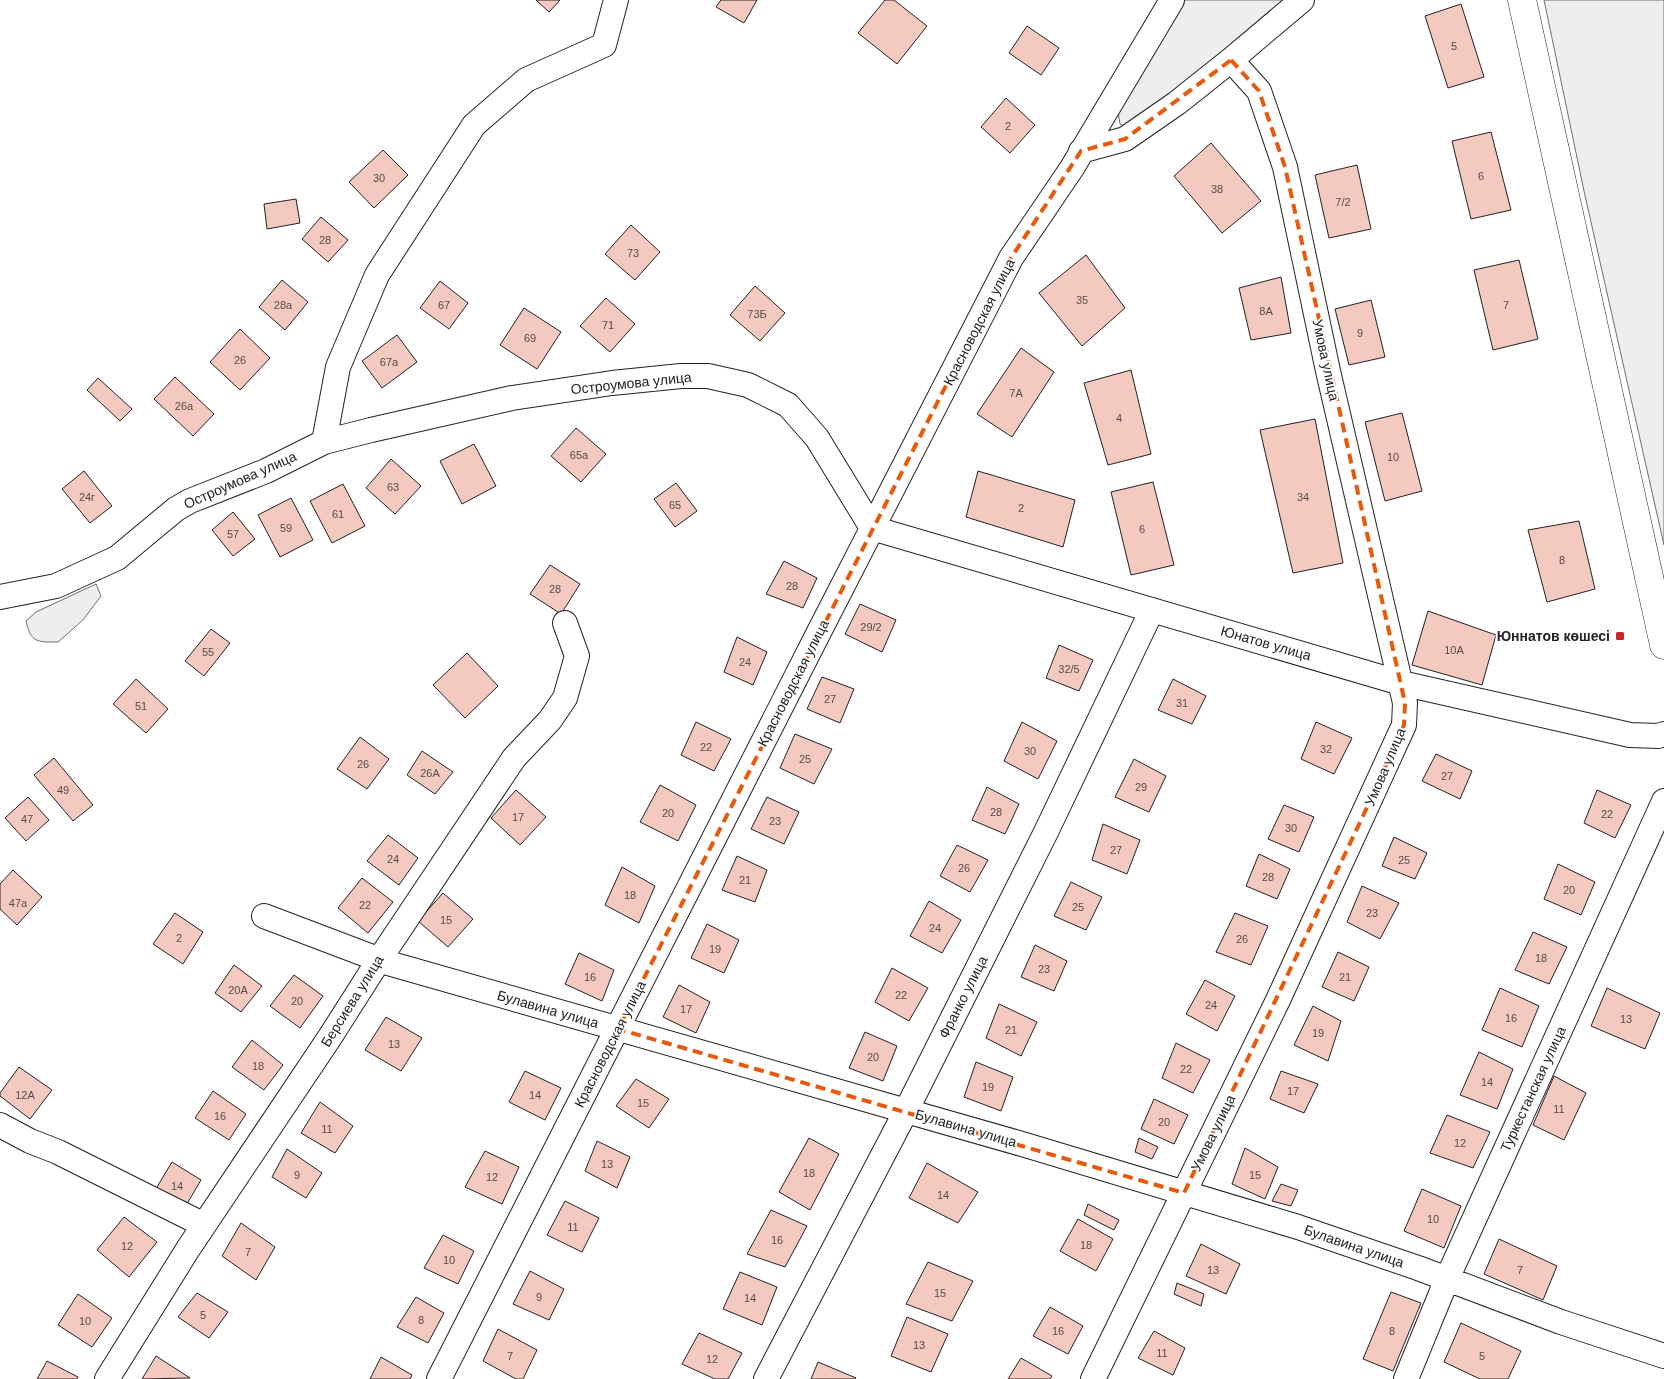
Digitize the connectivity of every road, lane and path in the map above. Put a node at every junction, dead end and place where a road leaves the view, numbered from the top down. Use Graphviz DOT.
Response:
graph roads {
  1 [pos="616,0"];
  2 [pos="1172,0"];
  3 [pos="1302,0"];
  4 [pos="1522,0"];
  5 [pos="1231,60"];
  6 [pos="1081,152"];
  7 [pos="324,442"];
  8 [pos="872,528"];
  9 [pos="0,597"];
  10 [pos="1152,610"];
  11 [pos="565,623"];
  12 [pos="1664,645"];
  13 [pos="1401,683"];
  14 [pos="1664,734"];
  15 [pos="1664,801"];
  16 [pos="264,916"];
  17 [pos="378,960"];
  18 [pos="618,1029"];
  19 [pos="906,1111"];
  20 [pos="0,1126"];
  21 [pos="1184,1193"];
  22 [pos="204,1226"];
  23 [pos="1447,1279"];
  24 [pos="1664,1356"];
  25 [pos="107,1379"];
  26 [pos="439,1379"];
  27 [pos="766,1379"];
  28 [pos="1093,1379"];
  29 [pos="1406,1379"];
  1 -- 7 [label="street"];
  2 -- 6 [label="street, Красноводская улица"];
  3 -- 5 [label="street"];
  4 -- 12 [label="street"];
  5 -- 6 [label="street"];
  5 -- 13 [label="street, Умова улица"];
  6 -- 8 [label="street, Красноводская улица"];
  7 -- 8 [label="street, Остроумова улица"];
  7 -- 9 [label="street, Остроумова улица"];
  8 -- 10 [label="street, Юнатов улица"];
  8 -- 18 [label="street, Красноводская улица"];
  10 -- 13 [label="street, Юнатов улица"];
  10 -- 19 [label="street, Франко улица"];
  11 -- 17 [label="street, Берсиева улица"];
  13 -- 14 [label="street, Юнатов улица"];
  13 -- 21 [label="street, Умова улица"];
  15 -- 23 [label="street, Туркестанская улица"];
  16 -- 17 [label="street, Булавина улица"];
  17 -- 18 [label="street, Булавина улица"];
  17 -- 22 [label="street, Берсиева улица"];
  18 -- 19 [label="street, Булавина улица"];
  18 -- 26 [label="street, Красноводская улица"];
  19 -- 21 [label="street, Булавина улица"];
  19 -- 27 [label="street, Франко улица"];
  20 -- 22 [label="street"];
  21 -- 23 [label="street, Булавина улица"];
  21 -- 28 [label="street, Умова улица"];
  22 -- 25 [label="street, Берсиева улица"];
  23 -- 24 [label="street, Булавина улица"];
  23 -- 29 [label="street, Туркестанская улица"];
}
